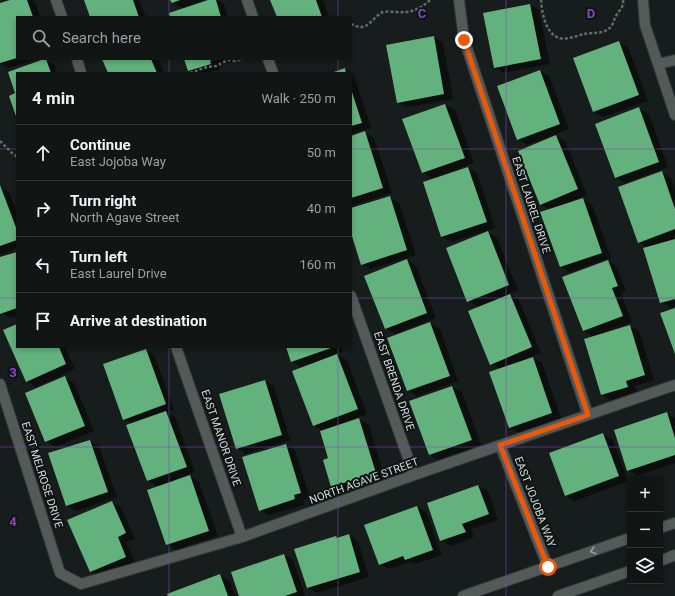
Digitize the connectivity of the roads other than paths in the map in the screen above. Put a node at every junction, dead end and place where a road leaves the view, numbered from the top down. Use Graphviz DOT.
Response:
graph roads {
  1 [pos="56,0"];
  2 [pos="247,0"];
  3 [pos="459,0"];
  4 [pos="643,0"];
  5 [pos="62,16"];
  6 [pos="253,16"];
  7 [pos="77,60"];
  8 [pos="268,60"];
  9 [pos="675,60"];
  10 [pos="658,64"];
  11 [pos="82,72"];
  12 [pos="273,72"];
  13 [pos="675,115"];
  14 [pos="352,299"];
  15 [pos="176,348"];
  16 [pos="0,384"];
  17 [pos="675,385"];
  18 [pos="588,415"];
  19 [pos="500,445"];
  20 [pos="414,475"];
  21 [pos="675,523"];
  22 [pos="663,527"];
  23 [pos="242,537"];
  24 [pos="627,539"];
  25 [pos="675,555"];
  26 [pos="663,560"];
  27 [pos="548,567"];
  28 [pos="627,572"];
  29 [pos="60,573"];
  30 [pos="564,595"];
  31 [pos="463,596"];
  1 -- 5 [label="street"];
  2 -- 6 [label="street"];
  3 -- 18 [label="street, EAST LAUREL DRIVE"];
  4 -- 10 [label="street"];
  7 -- 11 [label="street"];
  8 -- 12 [label="street"];
  9 -- 10 [label="street"];
  10 -- 13 [label="street"];
  14 -- 20 [label="street, EAST BRENDA DRIVE"];
  15 -- 23 [label="street, EAST MANOR DRIVE"];
  16 -- 29 [label="street, EAST MELROSE DRIVE"];
  17 -- 18 [label="street, NORTH AGAVE STREET"];
  18 -- 19 [label="street, NORTH AGAVE STREET"];
  19 -- 20 [label="street, NORTH AGAVE STREET"];
  19 -- 27 [label="street, EAST JOJOBA WAY"];
  20 -- 23 [label="street, NORTH AGAVE STREET"];
  21 -- 22 [label="street"];
  23 -- 29 [label="street, NORTH AGAVE STREET"];
  24 -- 27 [label="street, one-way"];
  25 -- 26 [label="street"];
  27 -- 31 [label="street"];
  28 -- 30 [label="street"];
}
